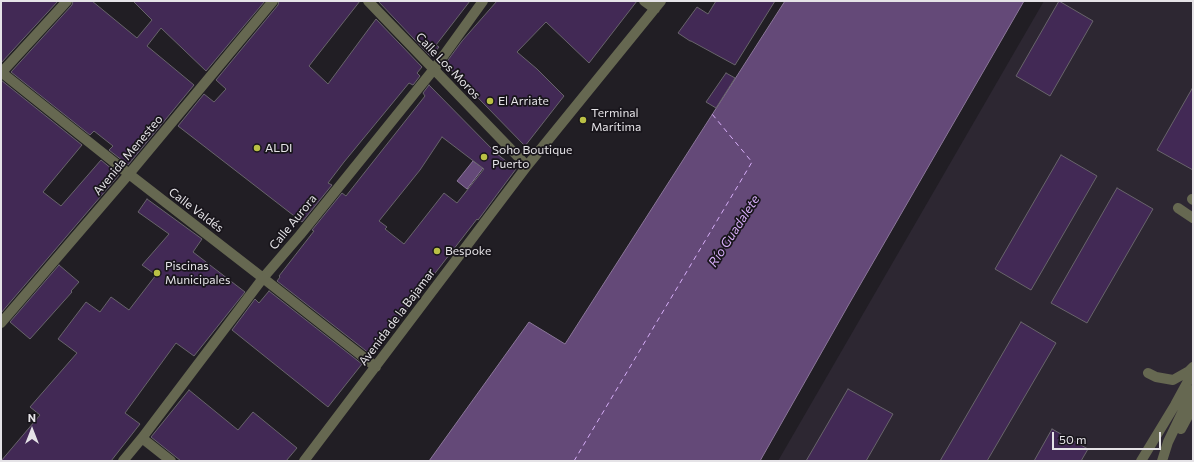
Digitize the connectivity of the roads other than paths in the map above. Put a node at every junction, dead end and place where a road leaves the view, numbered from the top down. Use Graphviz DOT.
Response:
graph roads {
  1 [pos="67,1"];
  2 [pos="273,1"];
  3 [pos="368,1"];
  4 [pos="484,1"];
  5 [pos="644,1"];
  6 [pos="658,5"];
  7 [pos="434,69"];
  8 [pos="1,73"];
  9 [pos="527,166"];
  10 [pos="129,174"];
  11 [pos="1178,208"];
  12 [pos="1193,218"];
  13 [pos="264,278"];
  14 [pos="1,323"];
  15 [pos="376,367"];
  16 [pos="1193,367"];
  17 [pos="1193,372"];
  18 [pos="1148,373"];
  19 [pos="1193,390"];
  20 [pos="1193,407"];
  21 [pos="142,438"];
  22 [pos="123,461"];
  23 [pos="171,461"];
  24 [pos="304,461"];
  25 [pos="1141,461"];
  26 [pos="1163,461"];
  1 -- 8 [label="street"];
  2 -- 10 [label="street, Avenida Menesteo"];
  3 -- 7 [label="street, Calle Los Moros"];
  4 -- 7 [label="street, Calle Aurora"];
  5 -- 6 [label="street"];
  6 -- 9 [label="street, Avenida de la Bajamar"];
  7 -- 9 [label="street, Calle Los Moros"];
  7 -- 13 [label="street, Calle Aurora"];
  8 -- 10 [label="street, Calle Valdés"];
  9 -- 15 [label="street, Avenida de la Bajamar"];
  10 -- 13 [label="street, Calle Valdés"];
  10 -- 14 [label="street, Avenida Menesteo"];
  11 -- 12 [label="street"];
  13 -- 15 [label="street, Calle Valdés"];
  13 -- 21 [label="street, Calle Aurora"];
  15 -- 24 [label="street, Avenida de la Bajamar"];
  16 -- 18 [label="street"];
  17 -- 25 [label="street"];
  19 -- 26 [label="street"];
  20 -- 26 [label="street"];
  21 -- 22 [label="street, Calle Aurora"];
  21 -- 23 [label="street"];
}
